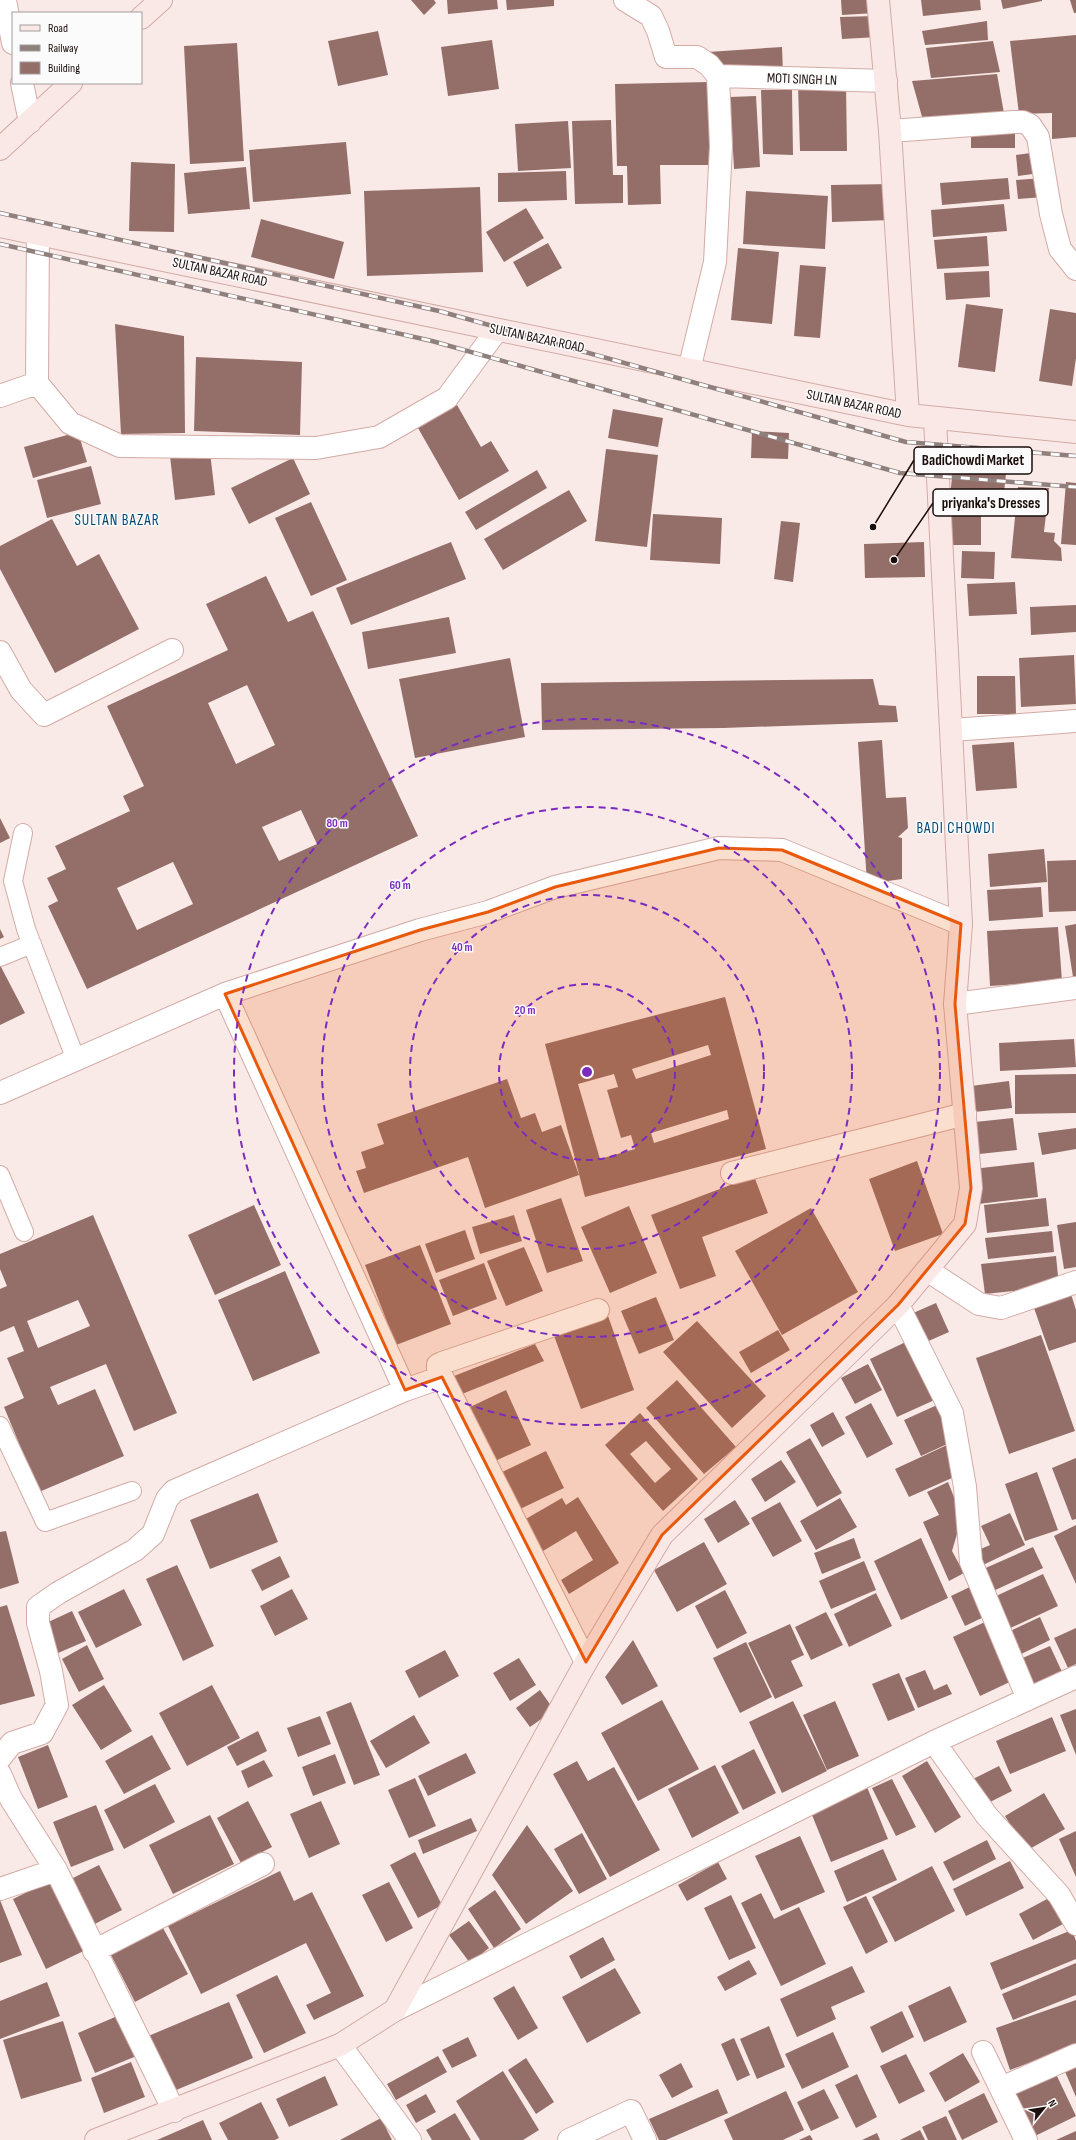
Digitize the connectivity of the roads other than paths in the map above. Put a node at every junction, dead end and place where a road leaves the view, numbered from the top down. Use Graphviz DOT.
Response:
graph roads {
  1 [pos="5,0"];
  2 [pos="161,0"];
  3 [pos="625,0"];
  4 [pos="878,0"];
  5 [pos="142,17"];
  6 [pos="12,38"];
  7 [pos="718,76"];
  8 [pos="886,81"];
  9 [pos="22,84"];
  10 [pos="70,84"];
  11 [pos="30,122"];
  12 [pos="890,131"];
  13 [pos="0,149"];
  14 [pos="0,226"];
  15 [pos="38,233"];
  16 [pos="1076,269"];
  17 [pos="497,330"];
  18 [pos="689,370"];
  19 [pos="37,383"];
  20 [pos="0,396"];
  21 [pos="908,416"];
  22 [pos="935,420"];
  23 [pos="1076,432"];
  24 [pos="172,650"];
  25 [pos="0,652"];
  26 [pos="1076,721"];
  27 [pos="952,730"];
  28 [pos="23,833"];
  29 [pos="961,924"];
  30 [pos="32,944"];
  31 [pos="0,958"];
  32 [pos="1076,988"];
  33 [pos="225,994"];
  34 [pos="955,1004"];
  35 [pos="76,1060"];
  36 [pos="0,1093"];
  37 [pos="965,1114"];
  38 [pos="732,1173"];
  39 [pos="0,1176"];
  40 [pos="24,1232"];
  41 [pos="927,1270"];
  42 [pos="1076,1282"];
  43 [pos="898,1306"];
  44 [pos="598,1310"];
  45 [pos="442,1377"];
  46 [pos="405,1390"];
  47 [pos="0,1426"];
  48 [pos="132,1491"];
  49 [pos="586,1662"];
  50 [pos="1076,1677"];
  51 [pos="1028,1699"];
  52 [pos="934,1742"];
  53 [pos="0,1758"];
  54 [pos="0,1774"];
  55 [pos="263,1864"];
  56 [pos="56,1870"];
  57 [pos="0,1889"];
  58 [pos="1076,1924"];
  59 [pos="94,1951"];
  60 [pos="395,2010"];
  61 [pos="340,2045"];
  62 [pos="983,2052"];
  63 [pos="1076,2055"];
  64 [pos="1001,2088"];
  65 [pos="174,2111"];
  66 [pos="96,2140"];
  67 [pos="410,2140"];
  68 [pos="569,2140"];
  69 [pos="645,2140"];
  70 [pos="1026,2140"];
  1 -- 6 [label="street"];
  2 -- 5 [label="street"];
  3 -- 7 [label="street"];
  4 -- 8 [label="street"];
  7 -- 8 [label="street, MOTI SINGH LN"];
  7 -- 18 [label="street"];
  8 -- 12 [label="street"];
  9 -- 11 [label="street"];
  10 -- 11 [label="street"];
  11 -- 13 [label="street"];
  12 -- 16 [label="street"];
  12 -- 21 [label="street"];
  14 -- 15 [label="street, SULTAN BAZAR ROAD"];
  15 -- 17 [label="street, SULTAN BAZAR ROAD"];
  15 -- 19 [label="street"];
  17 -- 18 [label="street, SULTAN BAZAR ROAD"];
  17 -- 19 [label="street"];
  18 -- 21 [label="street, SULTAN BAZAR ROAD"];
  19 -- 20 [label="street"];
  21 -- 22 [label="street, SULTAN BAZAR ROAD"];
  22 -- 23 [label="street, SULTAN BAZAR ROAD"];
  22 -- 27 [label="street"];
  24 -- 25 [label="street"];
  26 -- 27 [label="street"];
  27 -- 29 [label="street"];
  28 -- 30 [label="lane"];
  29 -- 33 [label="street"];
  29 -- 34 [label="street"];
  30 -- 31 [label="lane"];
  30 -- 35 [label="lane"];
  32 -- 34 [label="street"];
  33 -- 35 [label="street"];
  33 -- 46 [label="street"];
  34 -- 37 [label="street"];
  35 -- 36 [label="street"];
  37 -- 38 [label="street"];
  37 -- 41 [label="street"];
  39 -- 40 [label="lane"];
  41 -- 42 [label="street"];
  41 -- 43 [label="street"];
  43 -- 49 [label="street"];
  43 -- 51 [label="street"];
  44 -- 45 [label="street"];
  45 -- 46 [label="street"];
  45 -- 49 [label="street"];
  46 -- 53 [label="street"];
  47 -- 48 [label="lane"];
  49 -- 60 [label="street"];
  50 -- 51 [label="street"];
  51 -- 52 [label="street"];
  52 -- 58 [label="street"];
  52 -- 60 [label="street"];
  54 -- 56 [label="street"];
  55 -- 59 [label="street"];
  56 -- 57 [label="street"];
  56 -- 59 [label="street"];
  59 -- 65 [label="street"];
  60 -- 61 [label="street"];
  61 -- 65 [label="street"];
  61 -- 67 [label="street"];
  62 -- 64 [label="street"];
  63 -- 64 [label="street"];
  64 -- 70 [label="street"];
  65 -- 66 [label="street"];
  68 -- 69 [label="street"];
}
